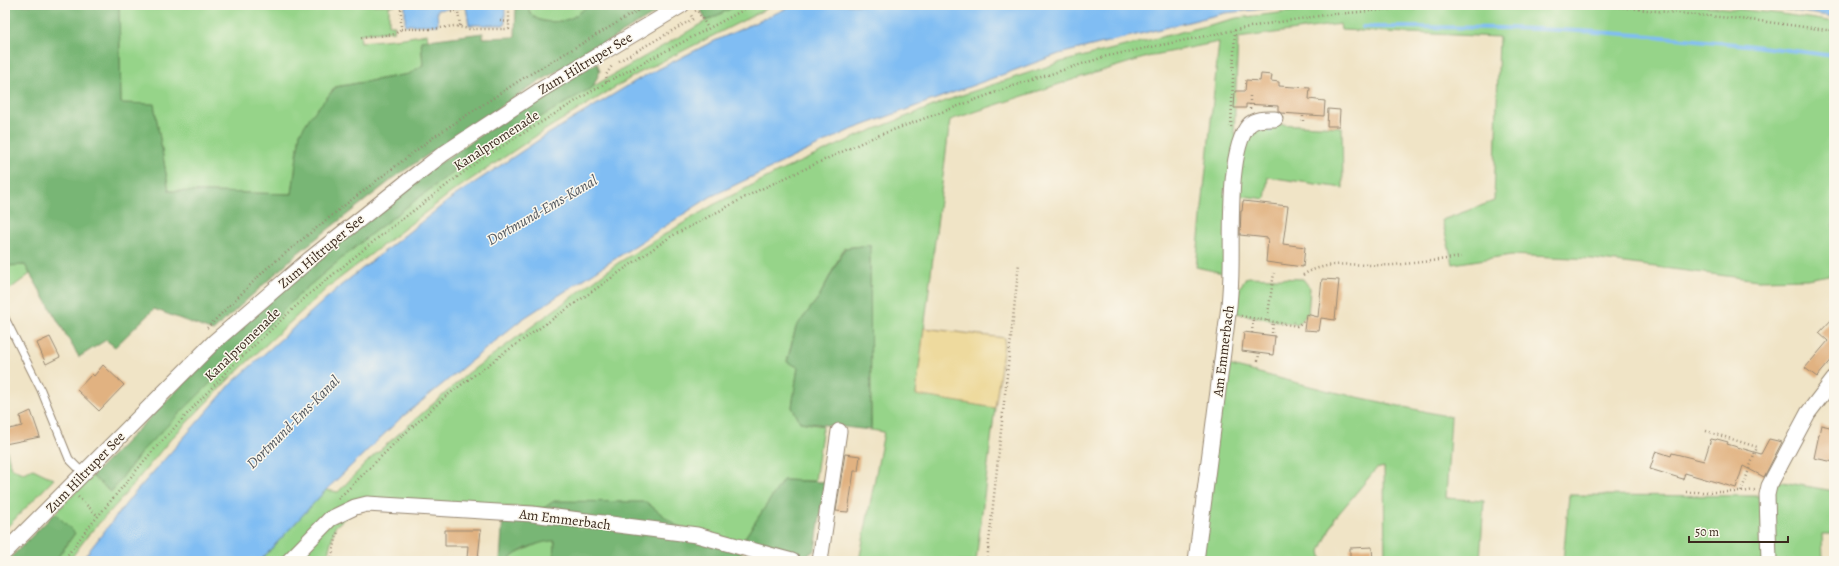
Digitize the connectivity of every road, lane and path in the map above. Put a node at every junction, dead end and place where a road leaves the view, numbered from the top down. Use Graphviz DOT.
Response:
graph roads {
  1 [pos="401,5"];
  2 [pos="457,5"];
  3 [pos="508,5"];
  4 [pos="753,5"];
  5 [pos="1438,5"];
  6 [pos="1595,5"];
  7 [pos="684,7"];
  8 [pos="458,10"];
  9 [pos="452,12"];
  10 [pos="698,12"];
  11 [pos="500,21"];
  12 [pos="509,22"];
  13 [pos="459,25"];
  14 [pos="708,28"];
  15 [pos="401,29"];
  16 [pos="433,29"];
  17 [pos="1234,29"];
  18 [pos="1834,31"];
  19 [pos="433,33"];
  20 [pos="361,38"];
  21 [pos="607,82"];
  22 [pos="1250,96"];
  23 [pos="1249,101"];
  24 [pos="1303,114"];
  25 [pos="1275,120"];
  26 [pos="1303,121"];
  27 [pos="1240,142"];
  28 [pos="1461,257"];
  29 [pos="1019,263"];
  30 [pos="1274,273"];
  31 [pos="1303,275"];
  32 [pos="1228,313"];
  33 [pos="5,318"];
  34 [pos="1254,318"];
  35 [pos="1305,320"];
  36 [pos="1267,321"];
  37 [pos="1273,322"];
  38 [pos="1252,333"];
  39 [pos="1272,333"];
  40 [pos="1259,353"];
  41 [pos="1258,362"];
  42 [pos="1834,379"];
  43 [pos="1706,431"];
  44 [pos="839,432"];
  45 [pos="84,474"];
  46 [pos="1768,489"];
  47 [pos="1686,492"];
  48 [pos="1741,492"];
  49 [pos="338,500"];
  50 [pos="337,515"];
  51 [pos="5,552"];
  52 [pos="63,561"];
  53 [pos="288,561"];
  54 [pos="331,561"];
  55 [pos="792,561"];
  56 [pos="820,561"];
  57 [pos="987,561"];
  58 [pos="1196,561"];
  59 [pos="1769,561"];
  1 -- 15 [label="path"];
  2 -- 8 [label="path"];
  3 -- 12 [label="path"];
  4 -- 14 [label="path, Kanalpromenade"];
  5 -- 17 [label="path"];
  6 -- 18 [label="path"];
  7 -- 21 [label="path"];
  7 -- 45 [label="street, Zum Hiltruper See"];
  8 -- 9 [label="path"];
  8 -- 13 [label="path"];
  10 -- 14 [label="path"];
  11 -- 12 [label="path"];
  12 -- 16 [label="path"];
  14 -- 21 [label="path, Kanalpromenade"];
  15 -- 16 [label="path"];
  15 -- 20 [label="path"];
  16 -- 19 [label="path"];
  17 -- 27 [label="path"];
  17 -- 49 [label="path"];
  21 -- 52 [label="path, Kanalpromenade"];
  22 -- 23 [label="path"];
  24 -- 26 [label="path"];
  25 -- 27 [label="street, Am Emmerbach"];
  27 -- 32 [label="street, Am Emmerbach"];
  28 -- 31 [label="path"];
  29 -- 57 [label="path"];
  30 -- 36 [label="path"];
  32 -- 34 [label="path"];
  32 -- 58 [label="street, Am Emmerbach"];
  33 -- 45 [label="lane"];
  34 -- 36 [label="path"];
  34 -- 38 [label="path"];
  35 -- 37 [label="path"];
  36 -- 37 [label="path"];
  37 -- 39 [label="path"];
  40 -- 41 [label="path"];
  42 -- 46 [label="street"];
  43 -- 48 [label="path"];
  44 -- 56 [label="street"];
  45 -- 51 [label="street, Zum Hiltruper See"];
  46 -- 48 [label="path"];
  46 -- 59 [label="street"];
  47 -- 48 [label="path"];
  50 -- 53 [label="street, Am Emmerbach"];
  50 -- 54 [label="path"];
  50 -- 55 [label="street, Am Emmerbach"];
}
